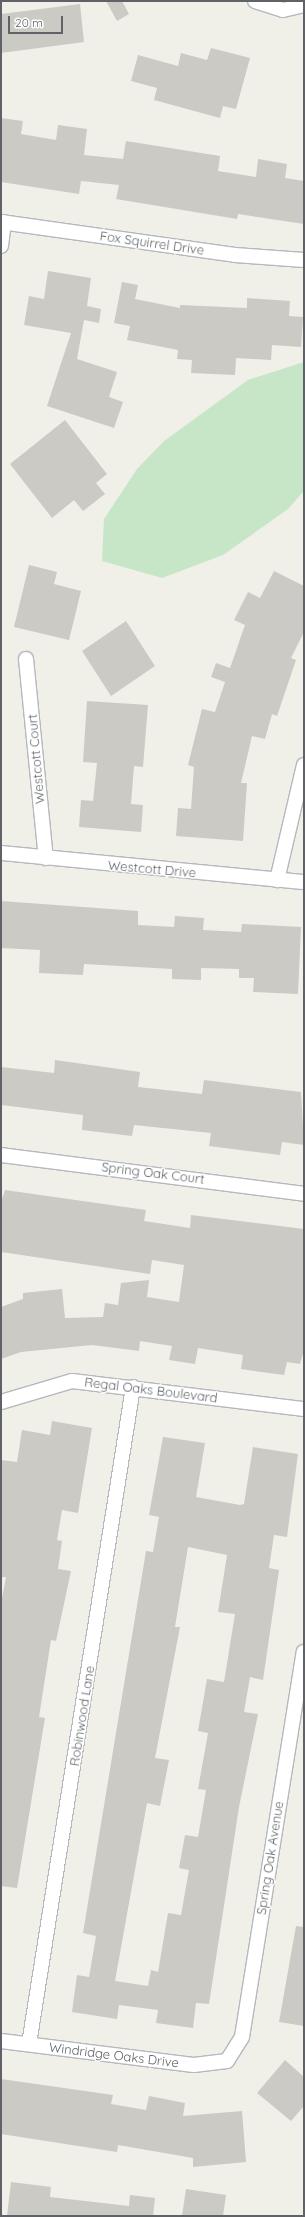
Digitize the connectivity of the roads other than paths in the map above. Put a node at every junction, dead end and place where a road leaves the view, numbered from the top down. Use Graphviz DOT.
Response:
graph roads {
  1 [pos="255,1"];
  2 [pos="304,5"];
  3 [pos="3,222"];
  4 [pos="1,246"];
  5 [pos="304,260"];
  6 [pos="26,659"];
  7 [pos="304,765"];
  8 [pos="1,853"];
  9 [pos="46,858"];
  10 [pos="277,880"];
  11 [pos="304,882"];
  12 [pos="1,1155"];
  13 [pos="304,1194"];
  14 [pos="133,1388"];
  15 [pos="1,1402"];
  16 [pos="304,1409"];
  17 [pos="304,1652"];
  18 [pos="1,2041"];
  19 [pos="29,2044"];
  20 [pos="228,2061"];
  1 -- 2 [label="street"];
  3 -- 4 [label="street"];
  3 -- 5 [label="street, Fox Squirrel Drive"];
  6 -- 9 [label="street, Westcott Court"];
  7 -- 10 [label="street"];
  8 -- 9 [label="street, Westcott Drive"];
  9 -- 10 [label="street, Westcott Drive"];
  10 -- 11 [label="street, Westcott Drive"];
  12 -- 13 [label="street, Spring Oak Court"];
  14 -- 15 [label="street, Regal Oaks Boulevard"];
  14 -- 16 [label="street, Regal Oaks Boulevard"];
  14 -- 19 [label="street, Robinwood Lane"];
  17 -- 20 [label="street, Spring Oak Avenue"];
  18 -- 19 [label="street, Windridge Oaks Drive"];
  19 -- 20 [label="street, Windridge Oaks Drive"];
}
